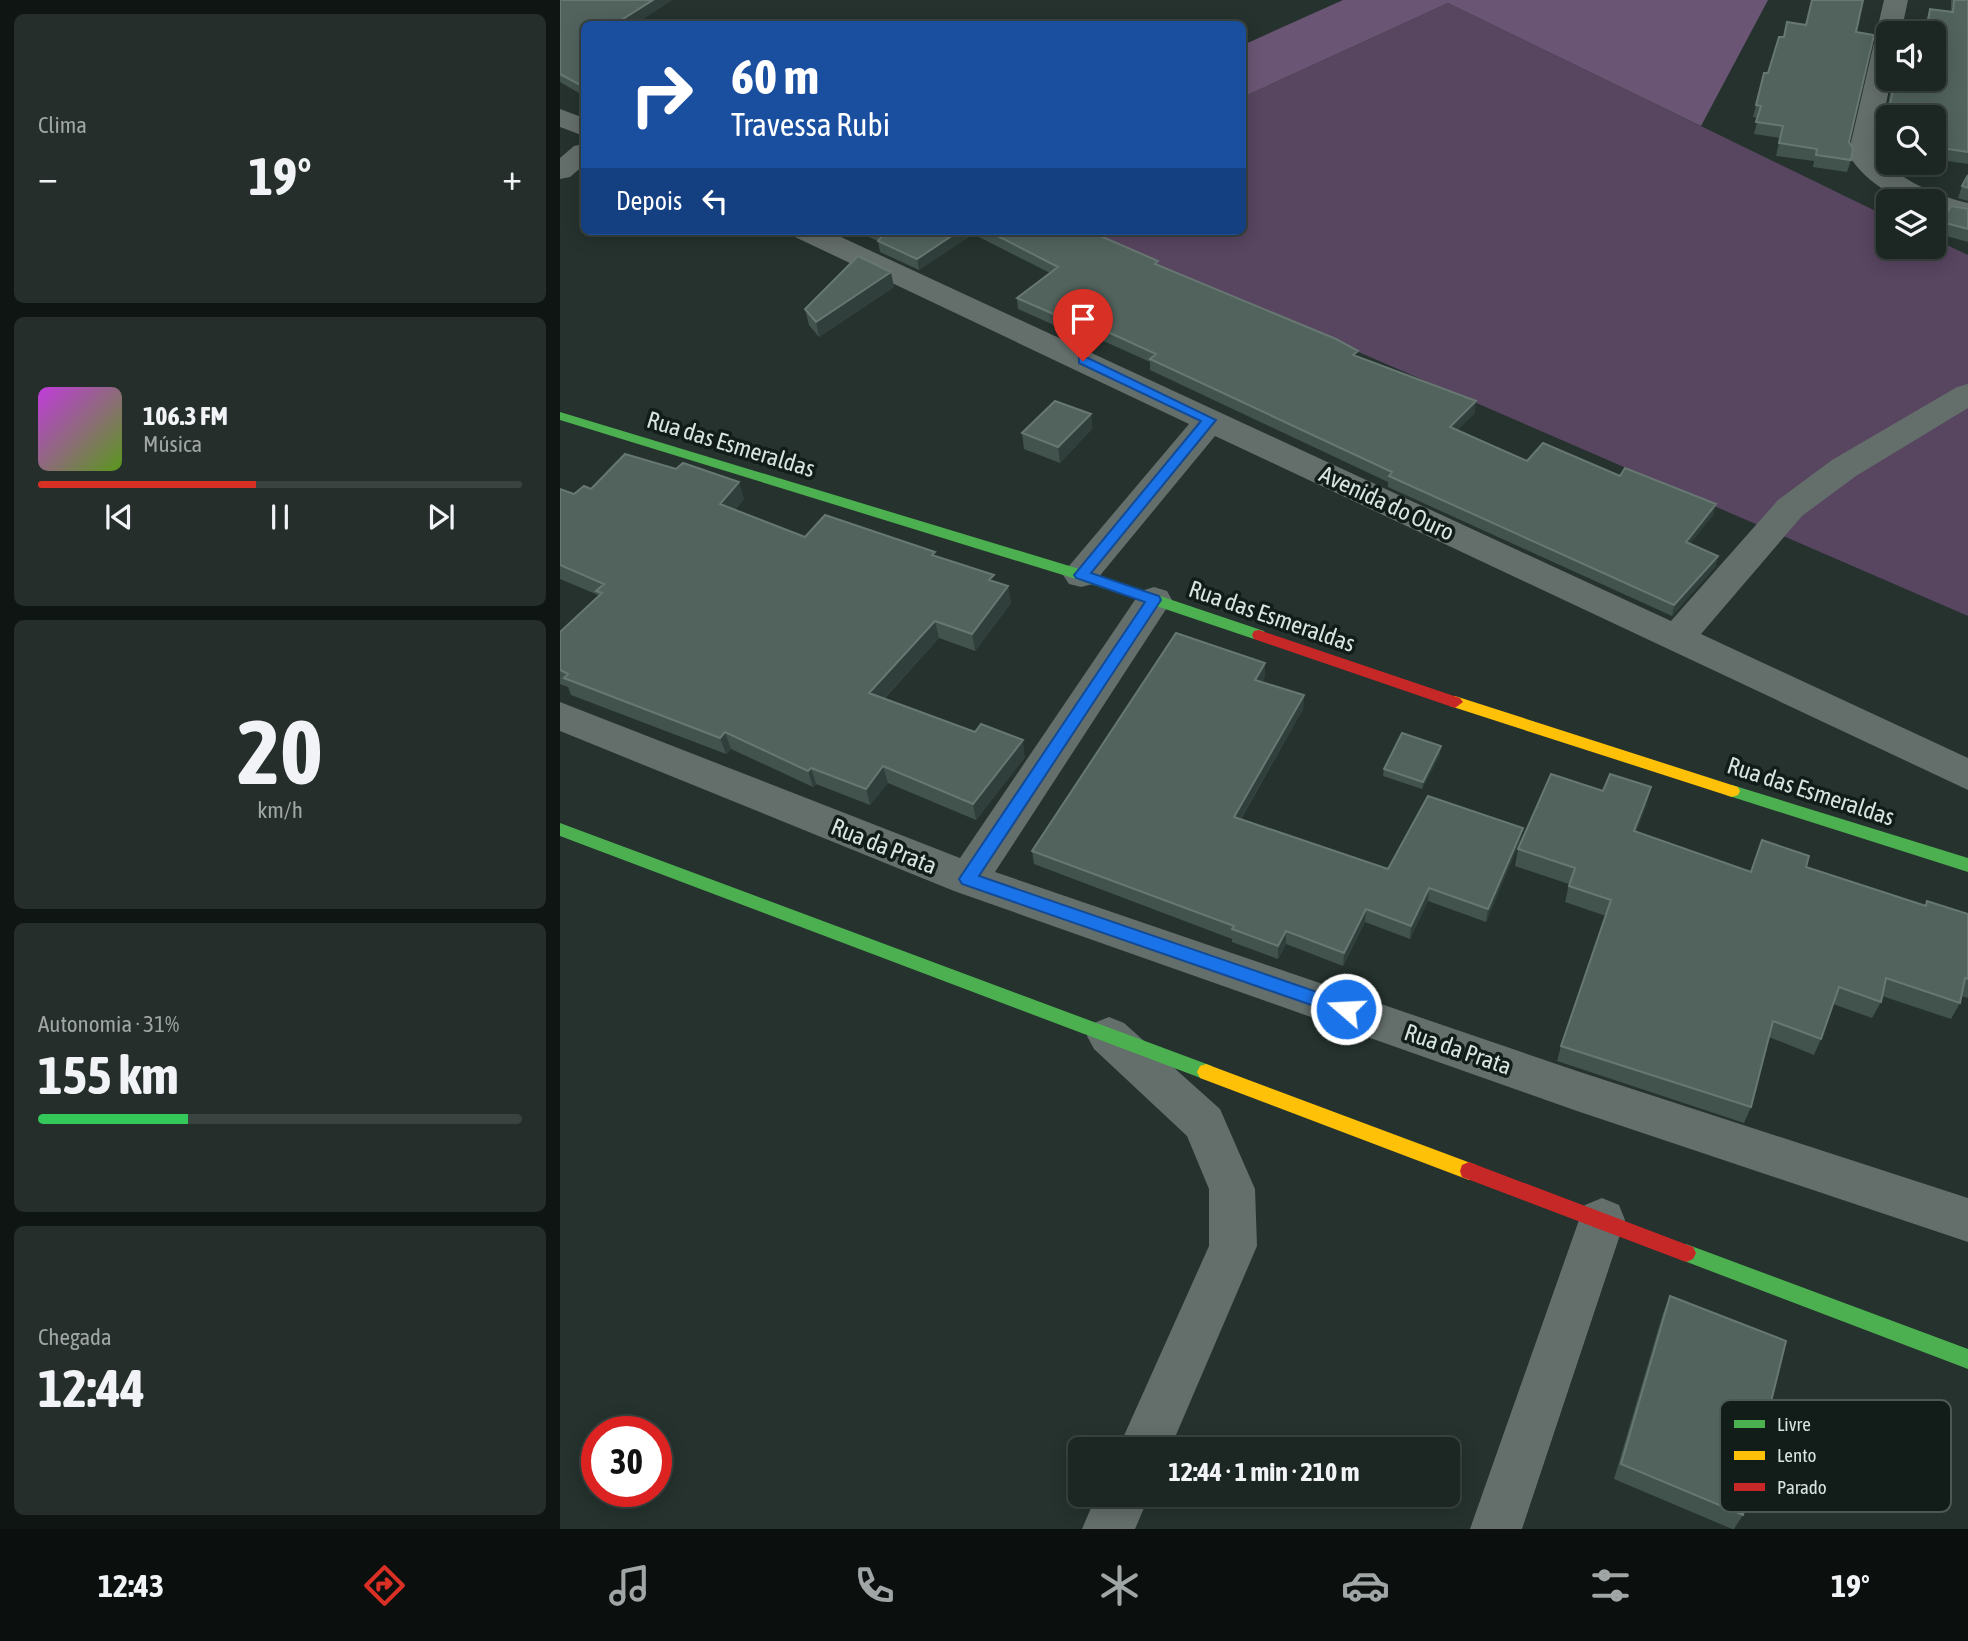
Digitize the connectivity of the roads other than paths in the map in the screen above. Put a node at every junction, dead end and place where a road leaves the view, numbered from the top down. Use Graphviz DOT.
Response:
graph roads {
  1 [pos="1896,0"];
  2 [pos="1891,21"];
  3 [pos="1876,90"];
  4 [pos="560,117"];
  5 [pos="581,127"];
  6 [pos="581,154"];
  7 [pos="560,171"];
  8 [pos="1968,212"];
  9 [pos="814,235"];
  10 [pos="1968,394"];
  11 [pos="560,416"];
  12 [pos="1210,420"];
  13 [pos="1081,575"];
  14 [pos="1154,600"];
  15 [pos="1676,639"];
  16 [pos="560,716"];
  17 [pos="1968,775"];
  18 [pos="560,829"];
  19 [pos="1968,865"];
  20 [pos="968,879"];
  21 [pos="1109,1036"];
  22 [pos="1602,1220"];
  23 [pos="1968,1220"];
  24 [pos="1968,1359"];
  25 [pos="1149,1437"];
  26 [pos="1118,1507"];
  27 [pos="1108,1529"];
  28 [pos="1496,1529"];
  1 -- 2 [label="street"];
  3 -- 8 [label="street"];
  4 -- 5 [label="street"];
  6 -- 7 [label="street"];
  9 -- 12 [label="street, Avenida do Ouro"];
  10 -- 15 [label="street"];
  11 -- 13 [label="street, Rua das Esmeraldas"];
  12 -- 13 [label="street"];
  12 -- 15 [label="street, Avenida do Ouro"];
  13 -- 14 [label="street, Rua das Esmeraldas"];
  14 -- 19 [label="street, Rua das Esmeraldas"];
  14 -- 20 [label="street"];
  15 -- 17 [label="street, Avenida do Ouro"];
  16 -- 20 [label="street, Rua da Prata"];
  18 -- 21 [label="street"];
  20 -- 23 [label="street, Rua da Prata"];
  21 -- 22 [label="street"];
  21 -- 25 [label="street"];
  22 -- 24 [label="street"];
  22 -- 28 [label="street"];
  26 -- 27 [label="street"];
}
